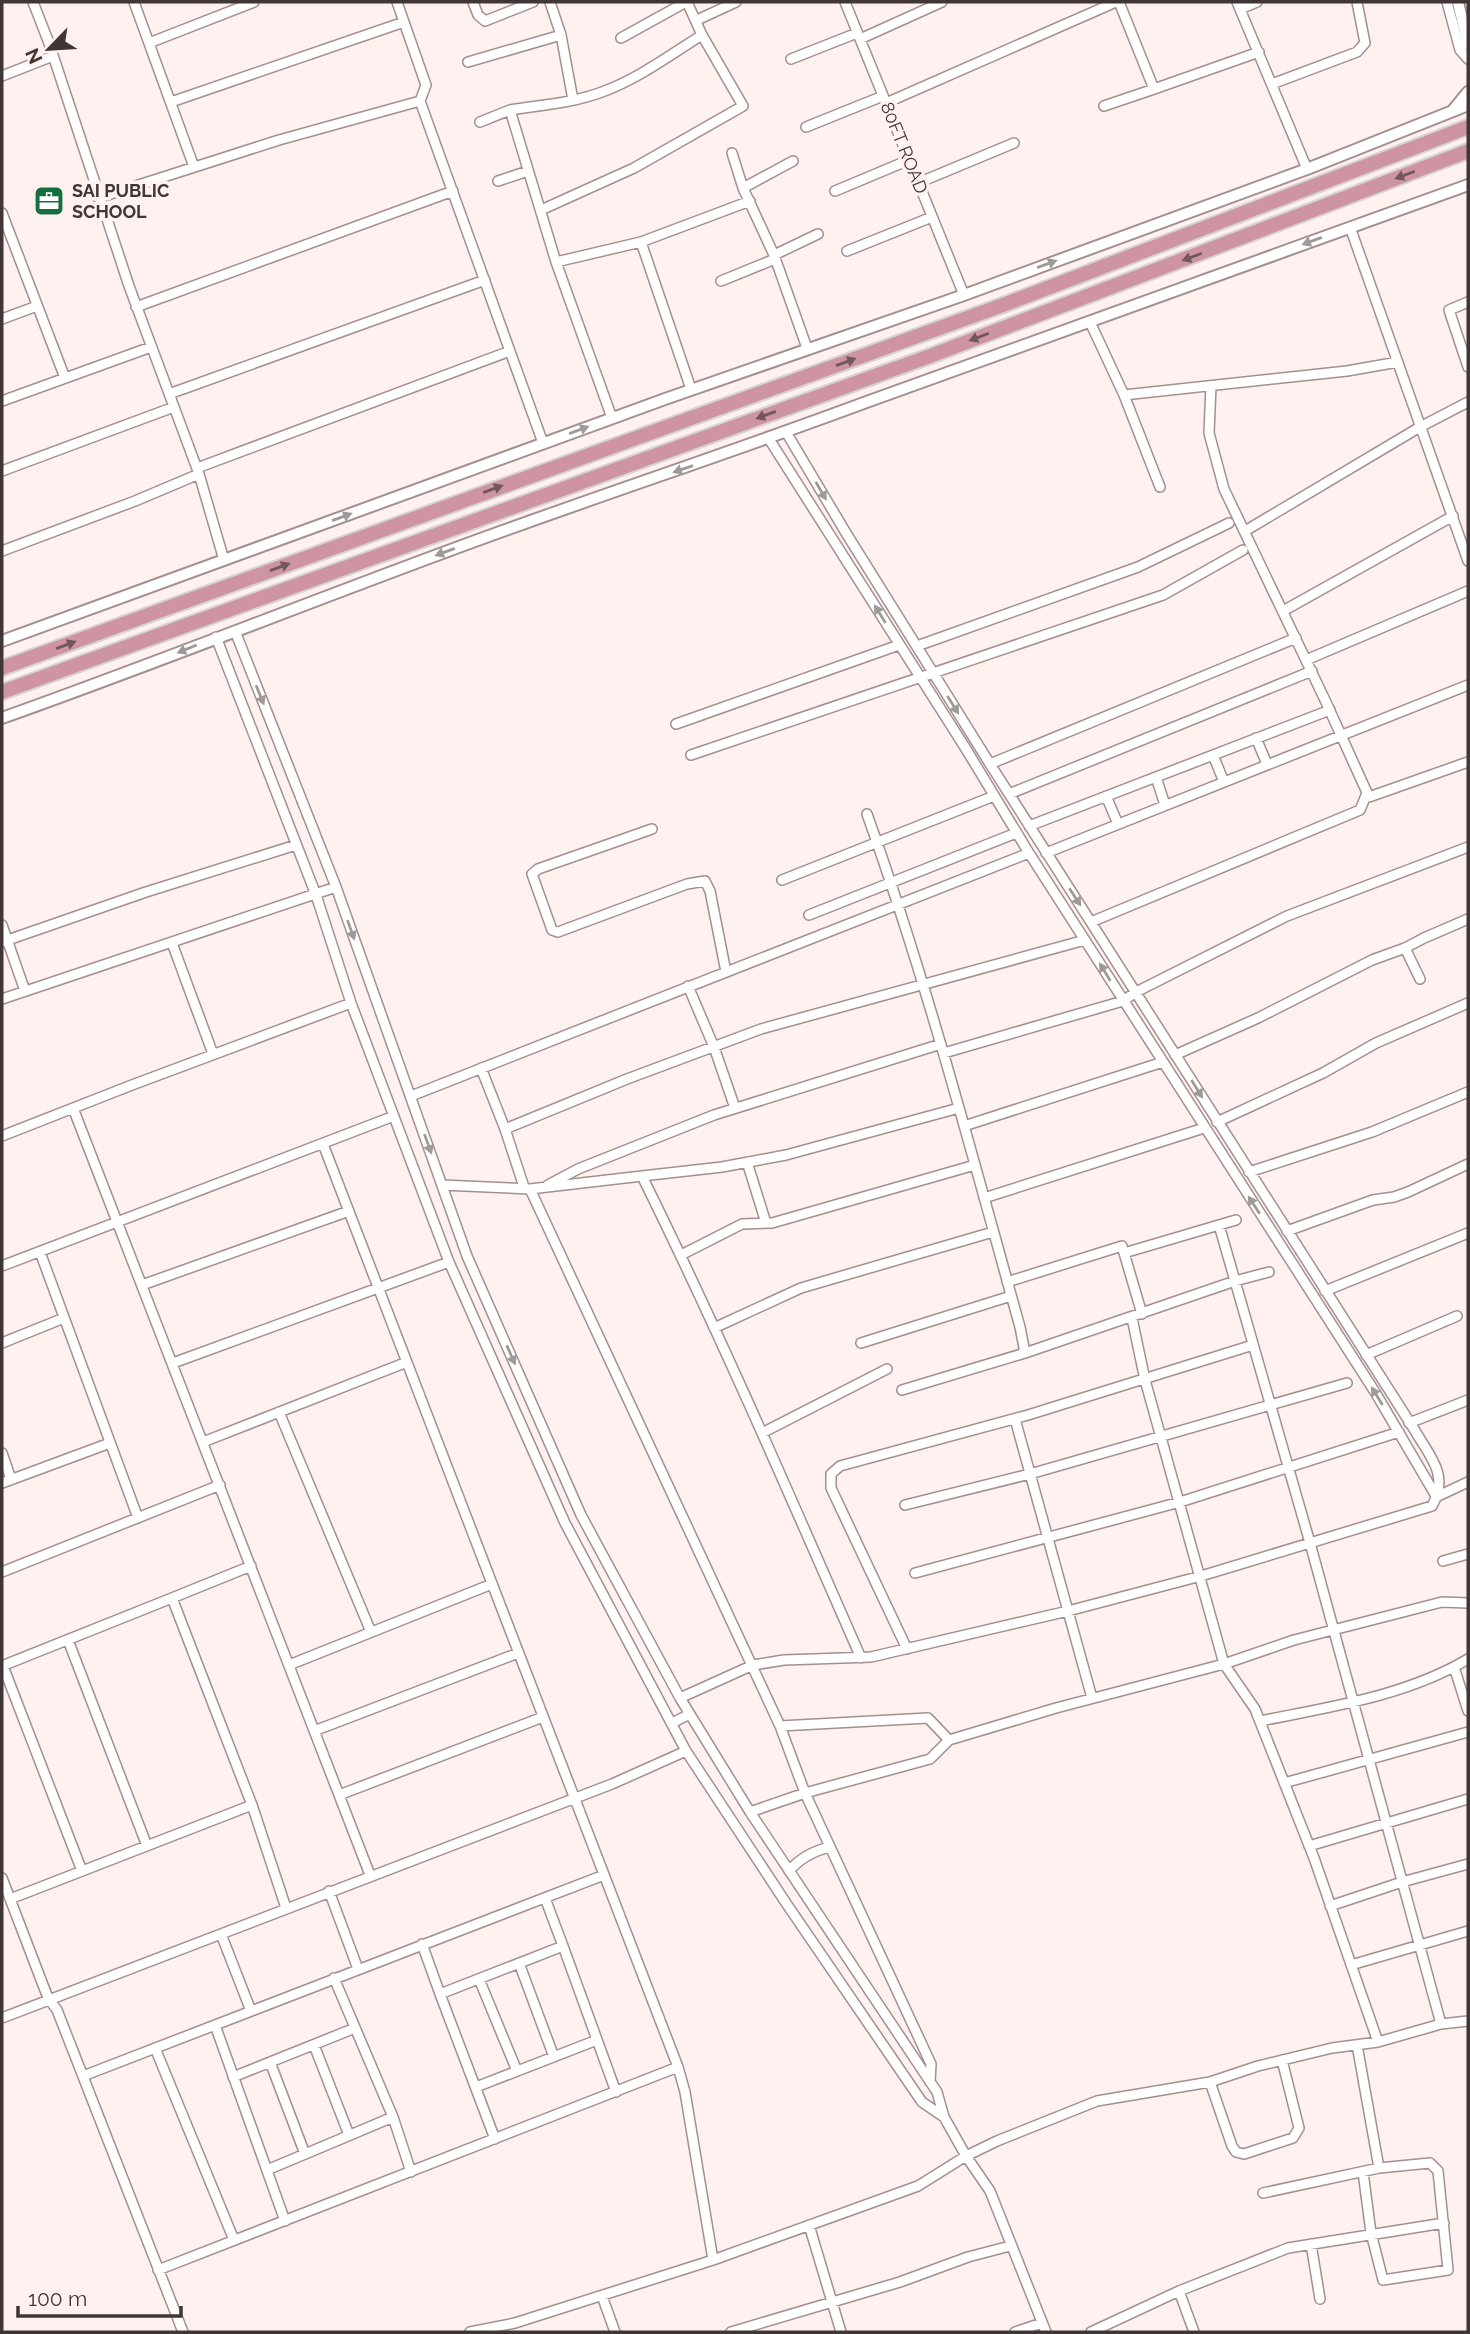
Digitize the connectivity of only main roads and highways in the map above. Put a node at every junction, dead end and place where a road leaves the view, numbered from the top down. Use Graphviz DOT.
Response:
graph roads {
  1 [pos="1468,127"];
  2 [pos="1468,150"];
  3 [pos="2,668"];
  4 [pos="2,692"];
  3 -- 1 [label="highway, one-way"];
  2 -- 4 [label="highway, one-way"];
}
